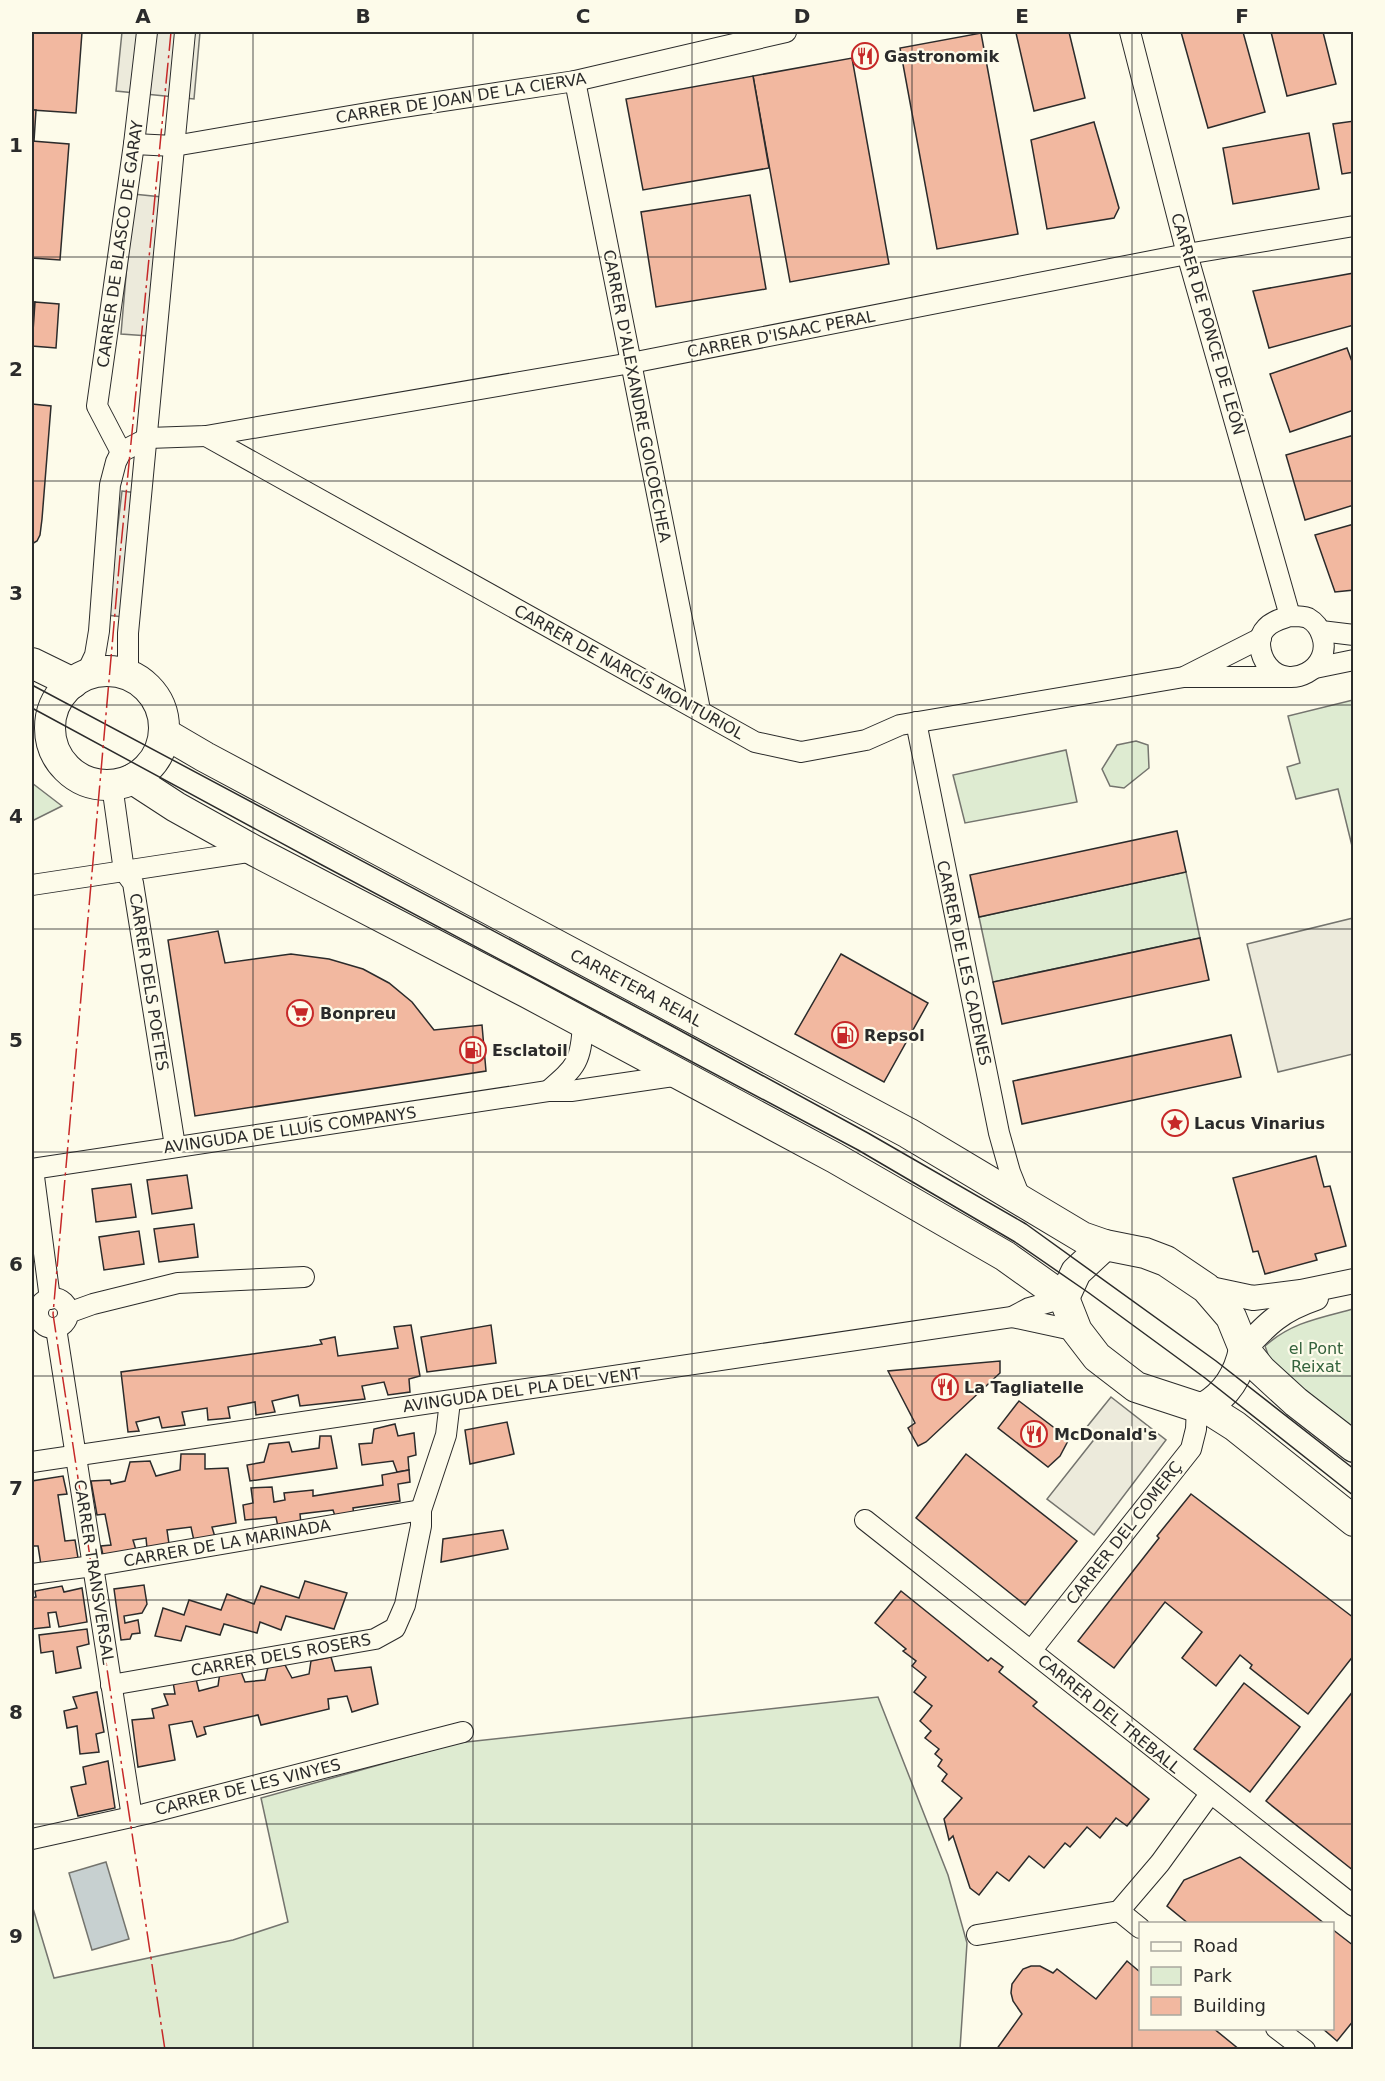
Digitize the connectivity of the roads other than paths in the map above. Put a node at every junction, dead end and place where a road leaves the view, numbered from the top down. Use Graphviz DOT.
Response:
graph roads {
  1 [pos="147,32"];
  2 [pos="184,32"];
  3 [pos="786,32"];
  4 [pos="1130,32"];
  5 [pos="575,81"];
  6 [pos="134,144"];
  7 [pos="174,146"];
  8 [pos="1353,226"];
  9 [pos="1187,254"];
  10 [pos="631,363"];
  11 [pos="207,436"];
  12 [pos="148,438"];
  13 [pos="120,452"];
  14 [pos="1290,616"];
  15 [pos="1321,631"];
  16 [pos="1353,635"];
  17 [pos="1260,638"];
  18 [pos="1353,660"];
  19 [pos="32,663"];
  20 [pos="1315,668"];
  21 [pos="128,675"];
  22 [pos="1184,677"];
  23 [pos="1289,678"];
  24 [pos="79,680"];
  25 [pos="700,710"];
  26 [pos="916,722"];
  27 [pos="164,733"];
  28 [pos="41,734"];
  29 [pos="122,782"];
  30 [pos="255,851"];
  31 [pos="124,871"];
  32 [pos="32,885"];
  33 [pos="583,1023"];
  34 [pos="680,1075"];
  35 [pos="548,1091"];
  36 [pos="175,1146"];
  37 [pos="32,1169"];
  38 [pos="1022,1202"];
  39 [pos="1105,1245"];
  40 [pos="1024,1268"];
  41 [pos="304,1277"];
  42 [pos="1353,1281"];
  43 [pos="1353,1287"];
  44 [pos="1206,1288"];
  45 [pos="1064,1298"];
  46 [pos="50,1299"];
  47 [pos="1021,1312"];
  48 [pos="35,1316"];
  49 [pos="62,1320"];
  50 [pos="1077,1331"];
  51 [pos="1244,1349"];
  52 [pos="450,1401"];
  53 [pos="1201,1407"];
  54 [pos="1353,1447"];
  55 [pos="76,1455"];
  56 [pos="32,1462"];
  57 [pos="422,1510"];
  58 [pos="865,1520"];
  59 [pos="1353,1521"];
  60 [pos="92,1566"];
  61 [pos="32,1574"];
  62 [pos="1030,1651"];
  63 [pos="111,1685"];
  64 [pos="463,1732"];
  65 [pos="1210,1794"];
  66 [pos="132,1817"];
  67 [pos="32,1839"];
  68 [pos="1353,1906"];
  69 [pos="1119,1911"];
  70 [pos="1139,1927"];
  71 [pos="977,1935"];
  72 [pos="1279,2030"];
  73 [pos="1305,2049"];
  1 -- 6 [label="street, CARRER DE BLASCO DE GARAY"];
  2 -- 7 [label="street"];
  3 -- 5 [label="street, CARRER DE JOAN DE LA CIERVA"];
  4 -- 9 [label="street, CARRER DE PONCE DE LEÓN"];
  5 -- 7 [label="street, CARRER DE JOAN DE LA CIERVA"];
  5 -- 10 [label="street, CARRER D'ALEXANDRE GOICOECHEA"];
  6 -- 7 [label="street, CARRER DE JOAN DE LA CIERVA"];
  6 -- 13 [label="street, CARRER DE BLASCO DE GARAY"];
  7 -- 12 [label="street"];
  8 -- 9 [label="street, CARRER D'ISAAC PERAL"];
  9 -- 10 [label="street, CARRER D'ISAAC PERAL"];
  9 -- 14 [label="street, CARRER DE PONCE DE LEÓN"];
  10 -- 11 [label="street, CARRER D'ISAAC PERAL"];
  10 -- 25 [label="street, CARRER D'ALEXANDRE GOICOECHEA"];
  11 -- 12 [label="street"];
  11 -- 25 [label="street, CARRER DE NARCÍS MONTURIOL"];
  12 -- 13 [label="street"];
  12 -- 21 [label="street"];
  13 -- 24 [label="street"];
  14 -- 15 [label="street"];
  14 -- 17 [label="street"];
  15 -- 16 [label="street"];
  15 -- 20 [label="street"];
  17 -- 22 [label="street"];
  17 -- 23 [label="street"];
  18 -- 20 [label="street"];
  19 -- 24 [label="main road"];
  20 -- 23 [label="street"];
  21 -- 24 [label="main road"];
  21 -- 27 [label="main road"];
  22 -- 23 [label="street, CARRER DE NARCÍS MONTURIOL"];
  22 -- 26 [label="street, CARRER DE NARCÍS MONTURIOL"];
  24 -- 28 [label="main road"];
  25 -- 26 [label="street, CARRER DE NARCÍS MONTURIOL"];
  26 -- 38 [label="street, CARRER DE LES CADENES"];
  27 -- 29 [label="main road"];
  27 -- 38 [label="main road, CARRETERA REIAL"];
  28 -- 29 [label="main road"];
  29 -- 30 [label="main road"];
  29 -- 31 [label="street, CARRER DELS POETES"];
  30 -- 31 [label="street"];
  30 -- 33 [label="main road"];
  31 -- 32 [label="street"];
  31 -- 36 [label="street, CARRER DELS POETES"];
  33 -- 34 [label="main road"];
  33 -- 35 [label="street"];
  34 -- 35 [label="street, AVINGUDA DE LLUÍS COMPANYS"];
  34 -- 40 [label="main road"];
  35 -- 36 [label="street, AVINGUDA DE LLUÍS COMPANYS"];
  36 -- 37 [label="street, AVINGUDA DE LLUÍS COMPANYS"];
  37 -- 46 [label="street"];
  38 -- 39 [label="main road, CARRETERA REIAL"];
  39 -- 44 [label="main road, CARRETERA REIAL"];
  39 -- 45 [label="main road"];
  40 -- 45 [label="main road"];
  40 -- 47 [label="street"];
  41 -- 49 [label="street"];
  42 -- 44 [label="street"];
  43 -- 51 [label="street"];
  44 -- 51 [label="main road, CARRETERA REIAL"];
  45 -- 47 [label="street, AVINGUDA DEL PLA DEL VENT"];
  45 -- 50 [label="main road"];
  46 -- 48 [label="street"];
  46 -- 49 [label="street"];
  47 -- 50 [label="street, AVINGUDA DEL PLA DEL VENT"];
  47 -- 52 [label="street, AVINGUDA DEL PLA DEL VENT"];
  48 -- 49 [label="street"];
  49 -- 55 [label="street, CARRER TRANSVERSAL"];
  50 -- 53 [label="main road"];
  51 -- 53 [label="main road"];
  51 -- 54 [label="main road, CARRETERA REIAL"];
  52 -- 55 [label="street, AVINGUDA DEL PLA DEL VENT"];
  52 -- 57 [label="street, CARRER DELS ROSERS"];
  53 -- 59 [label="main road"];
  53 -- 62 [label="street, CARRER DEL COMERÇ"];
  55 -- 56 [label="street, AVINGUDA DEL PLA DEL VENT"];
  55 -- 60 [label="street, CARRER TRANSVERSAL"];
  57 -- 60 [label="street, CARRER DE LA MARINADA"];
  57 -- 63 [label="street, CARRER DELS ROSERS"];
  58 -- 62 [label="street, CARRER DEL TREBALL"];
  60 -- 61 [label="street, CARRER DE LA MARINADA"];
  60 -- 63 [label="street, CARRER TRANSVERSAL"];
  62 -- 65 [label="street, CARRER DEL TREBALL"];
  63 -- 66 [label="street, CARRER TRANSVERSAL"];
  64 -- 66 [label="street, CARRER DE LES VINYES"];
  65 -- 68 [label="street, CARRER DEL TREBALL"];
  65 -- 69 [label="street"];
  66 -- 67 [label="street, CARRER DE LES VINYES"];
  69 -- 70 [label="street"];
  69 -- 71 [label="street"];
  72 -- 73 [label="street"];
}
